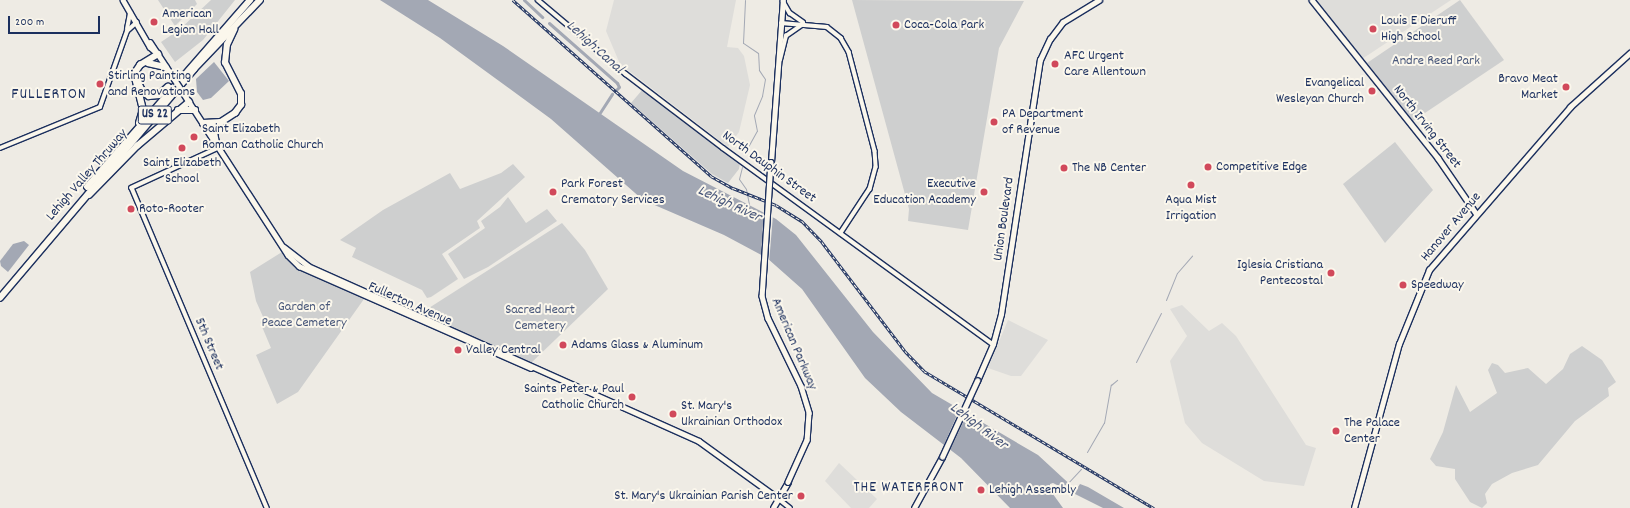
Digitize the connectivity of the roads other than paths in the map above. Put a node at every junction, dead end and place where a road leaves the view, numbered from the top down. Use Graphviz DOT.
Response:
graph roads {
  1 [pos="123,0"];
  2 [pos="250,0"];
  3 [pos="260,0"];
  4 [pos="538,0"];
  5 [pos="783,0"];
  6 [pos="1099,0"];
  7 [pos="1312,0"];
  8 [pos="130,10"];
  9 [pos="137,22"];
  10 [pos="781,23"];
  11 [pos="806,24"];
  12 [pos="236,25"];
  13 [pos="127,31"];
  14 [pos="1630,53"];
  15 [pos="158,54"];
  16 [pos="148,63"];
  17 [pos="193,64"];
  18 [pos="778,66"];
  19 [pos="166,67"];
  20 [pos="189,102"];
  21 [pos="178,110"];
  22 [pos="195,110"];
  23 [pos="221,122"];
  24 [pos="203,123"];
  25 [pos="218,146"];
  26 [pos="0,148"];
  27 [pos="109,160"];
  28 [pos="1476,213"];
  29 [pos="53,233"];
  30 [pos="841,233"];
  31 [pos="0,292"];
  32 [pos="0,298"];
  33 [pos="993,344"];
  34 [pos="778,499"];
  35 [pos="267,508"];
  36 [pos="773,508"];
  37 [pos="790,508"];
  38 [pos="914,508"];
  39 [pos="1354,508"];
  1 -- 8 [label="main road, Fullerton Avenue"];
  2 -- 17 [label="highway, Lehigh Valley Thruway / US 22"];
  3 -- 12 [label="highway, Lehigh Valley Thruway / US 22"];
  4 -- 30 [label="street, North Dauphin Street"];
  5 -- 10 [label="main road, American Parkway"];
  5 -- 11 [label="street"];
  6 -- 33 [label="main road, Union Boulevard"];
  7 -- 28 [label="main road, North Irving Street"];
  8 -- 9 [label="main road, Fullerton Avenue"];
  8 -- 13 [label="street"];
  9 -- 13 [label="street"];
  9 -- 15 [label="main road, Fullerton Avenue"];
  10 -- 11 [label="street"];
  10 -- 18 [label="main road, American Parkway"];
  11 -- 18 [label="street"];
  11 -- 30 [label="street"];
  12 -- 23 [label="highway"];
  12 -- 29 [label="highway, Lehigh Valley Thruway / US 22"];
  13 -- 26 [label="street"];
  14 -- 28 [label="main road, Hanover Avenue"];
  15 -- 16 [label="highway"];
  15 -- 19 [label="main road, Fullerton Avenue"];
  15 -- 27 [label="highway"];
  16 -- 17 [label="highway"];
  16 -- 19 [label="highway"];
  17 -- 27 [label="highway, Lehigh Valley Thruway / US 22"];
  18 -- 34 [label="main road, American Parkway, bridge"];
  19 -- 20 [label="main road, Fullerton Avenue, bridge"];
  20 -- 21 [label="highway"];
  20 -- 22 [label="main road, Fullerton Avenue"];
  21 -- 22 [label="highway"];
  21 -- 29 [label="highway"];
  22 -- 24 [label="main road, Fullerton Avenue"];
  23 -- 24 [label="highway"];
  23 -- 25 [label="highway"];
  24 -- 25 [label="main road, Fullerton Avenue"];
  25 -- 34 [label="main road, Fullerton Avenue"];
  25 -- 35 [label="street, 5th Street"];
  27 -- 31 [label="highway, Lehigh Valley Thruway / US 22"];
  28 -- 39 [label="main road, Hanover Avenue"];
  29 -- 32 [label="highway, Lehigh Valley Thruway / US 22"];
  30 -- 33 [label="street, North Dauphin Street"];
  33 -- 38 [label="main road, Union Boulevard, bridge"];
  34 -- 36 [label="main road"];
  34 -- 37 [label="street"];
}
